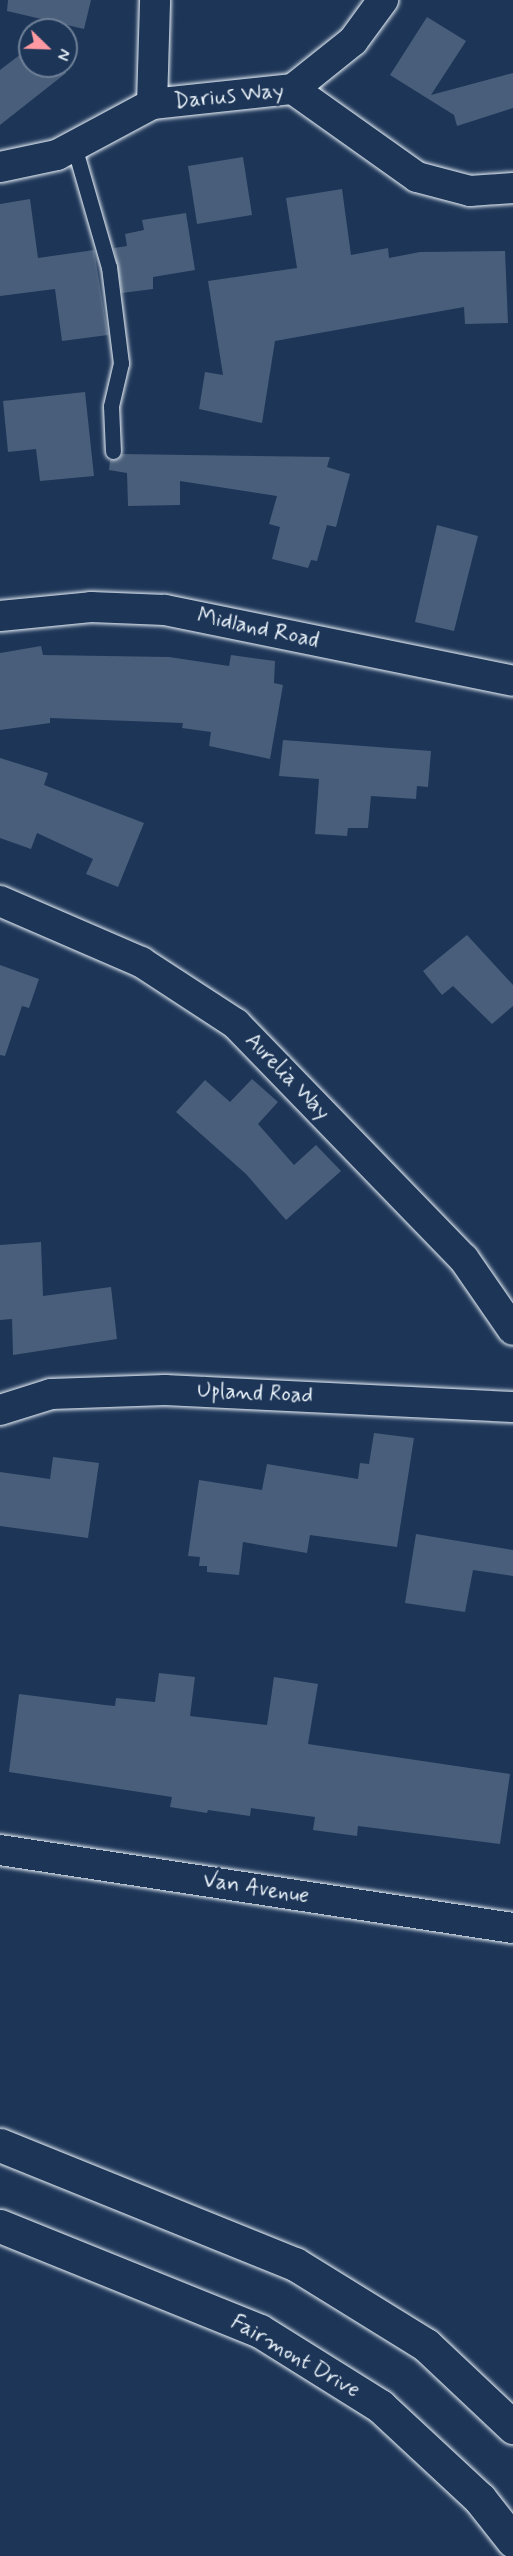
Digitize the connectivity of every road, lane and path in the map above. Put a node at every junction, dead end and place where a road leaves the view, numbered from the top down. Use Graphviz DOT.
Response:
graph roads {
  1 [pos="155,0"];
  2 [pos="383,0"];
  3 [pos="293,89"];
  4 [pos="152,105"];
  5 [pos="74,146"];
  6 [pos="0,167"];
  7 [pos="513,188"];
  8 [pos="113,451"];
  9 [pos="0,616"];
  10 [pos="513,681"];
  11 [pos="0,902"];
  12 [pos="513,1329"];
  13 [pos="513,1407"];
  14 [pos="0,1410"];
  15 [pos="0,1850"];
  16 [pos="513,1928"];
  17 [pos="0,2145"];
  18 [pos="0,2226"];
  19 [pos="513,2427"];
  20 [pos="513,2541"];
  1 -- 4 [label="street"];
  2 -- 3 [label="street"];
  3 -- 4 [label="street, Darius Way"];
  3 -- 7 [label="street, Darius Way"];
  4 -- 5 [label="street, Darius Way"];
  5 -- 6 [label="street, Darius Way"];
  5 -- 8 [label="lane"];
  9 -- 10 [label="street, Midland Road"];
  11 -- 12 [label="street, Aurelia Way"];
  13 -- 14 [label="street, Upland Road"];
  15 -- 16 [label="street, Van Avenue"];
  17 -- 19 [label="main road"];
  18 -- 20 [label="main road, Fairmont Drive"];
}
